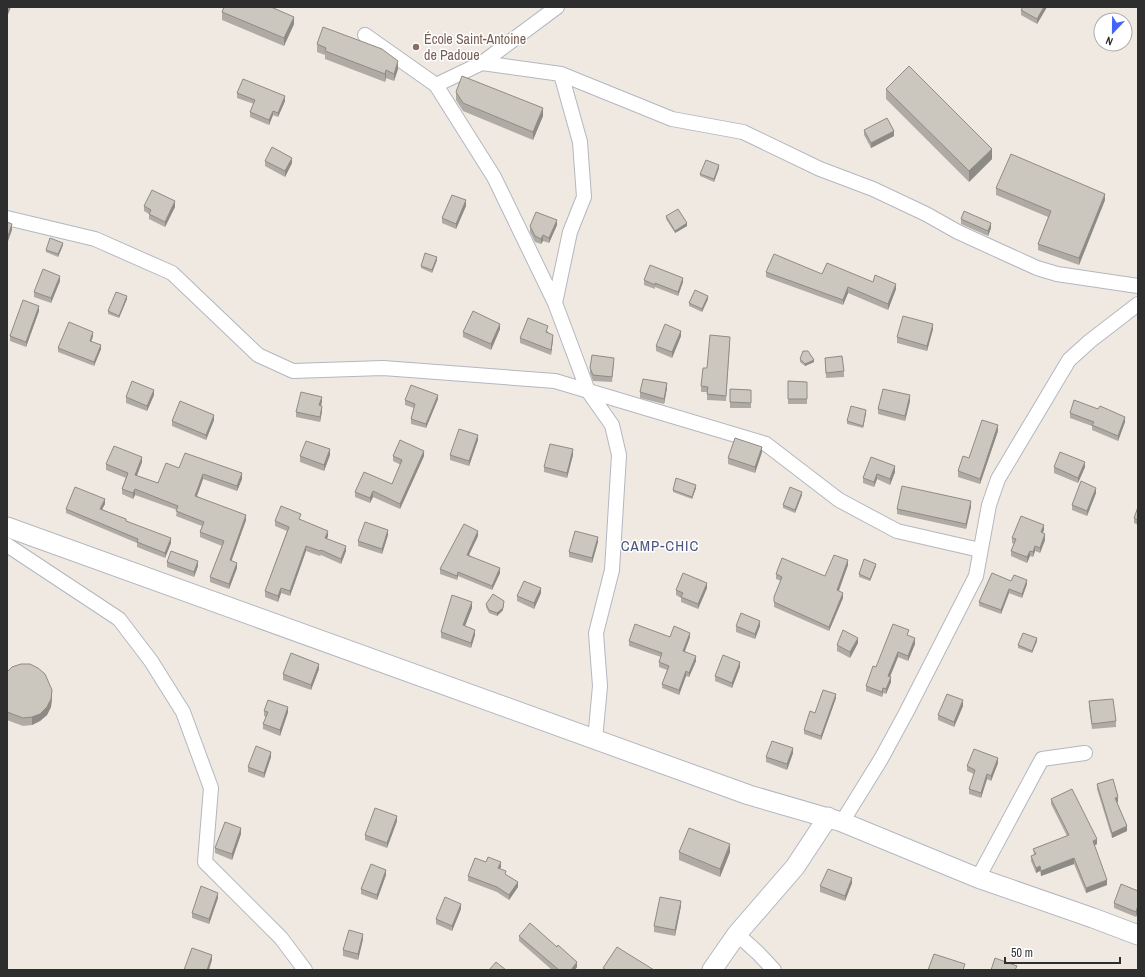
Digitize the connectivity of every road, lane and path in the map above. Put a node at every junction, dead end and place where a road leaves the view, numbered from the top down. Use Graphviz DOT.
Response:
graph roads {
  1 [pos="557,7"];
  2 [pos="365,35"];
  3 [pos="482,63"];
  4 [pos="561,74"];
  5 [pos="436,85"];
  6 [pos="7,218"];
  7 [pos="1138,286"];
  8 [pos="555,303"];
  9 [pos="1138,304"];
  10 [pos="588,391"];
  11 [pos="7,527"];
  12 [pos="7,544"];
  13 [pos="980,550"];
  14 [pos="595,740"];
  15 [pos="1085,753"];
  16 [pos="835,820"];
  17 [pos="978,878"];
  18 [pos="737,934"];
  19 [pos="1138,936"];
  20 [pos="305,970"];
  21 [pos="712,970"];
  22 [pos="774,970"];
  1 -- 3 [label="street"];
  2 -- 5 [label="street"];
  3 -- 4 [label="street"];
  3 -- 5 [label="street"];
  4 -- 7 [label="street"];
  4 -- 8 [label="street"];
  5 -- 8 [label="street"];
  6 -- 10 [label="street"];
  8 -- 10 [label="street"];
  9 -- 13 [label="street"];
  10 -- 13 [label="street"];
  10 -- 14 [label="street"];
  11 -- 14 [label="street"];
  12 -- 20 [label="street"];
  13 -- 16 [label="street"];
  14 -- 16 [label="street"];
  15 -- 17 [label="street"];
  16 -- 17 [label="street"];
  16 -- 18 [label="street"];
  17 -- 19 [label="street"];
  18 -- 21 [label="street"];
  18 -- 22 [label="street"];
}
